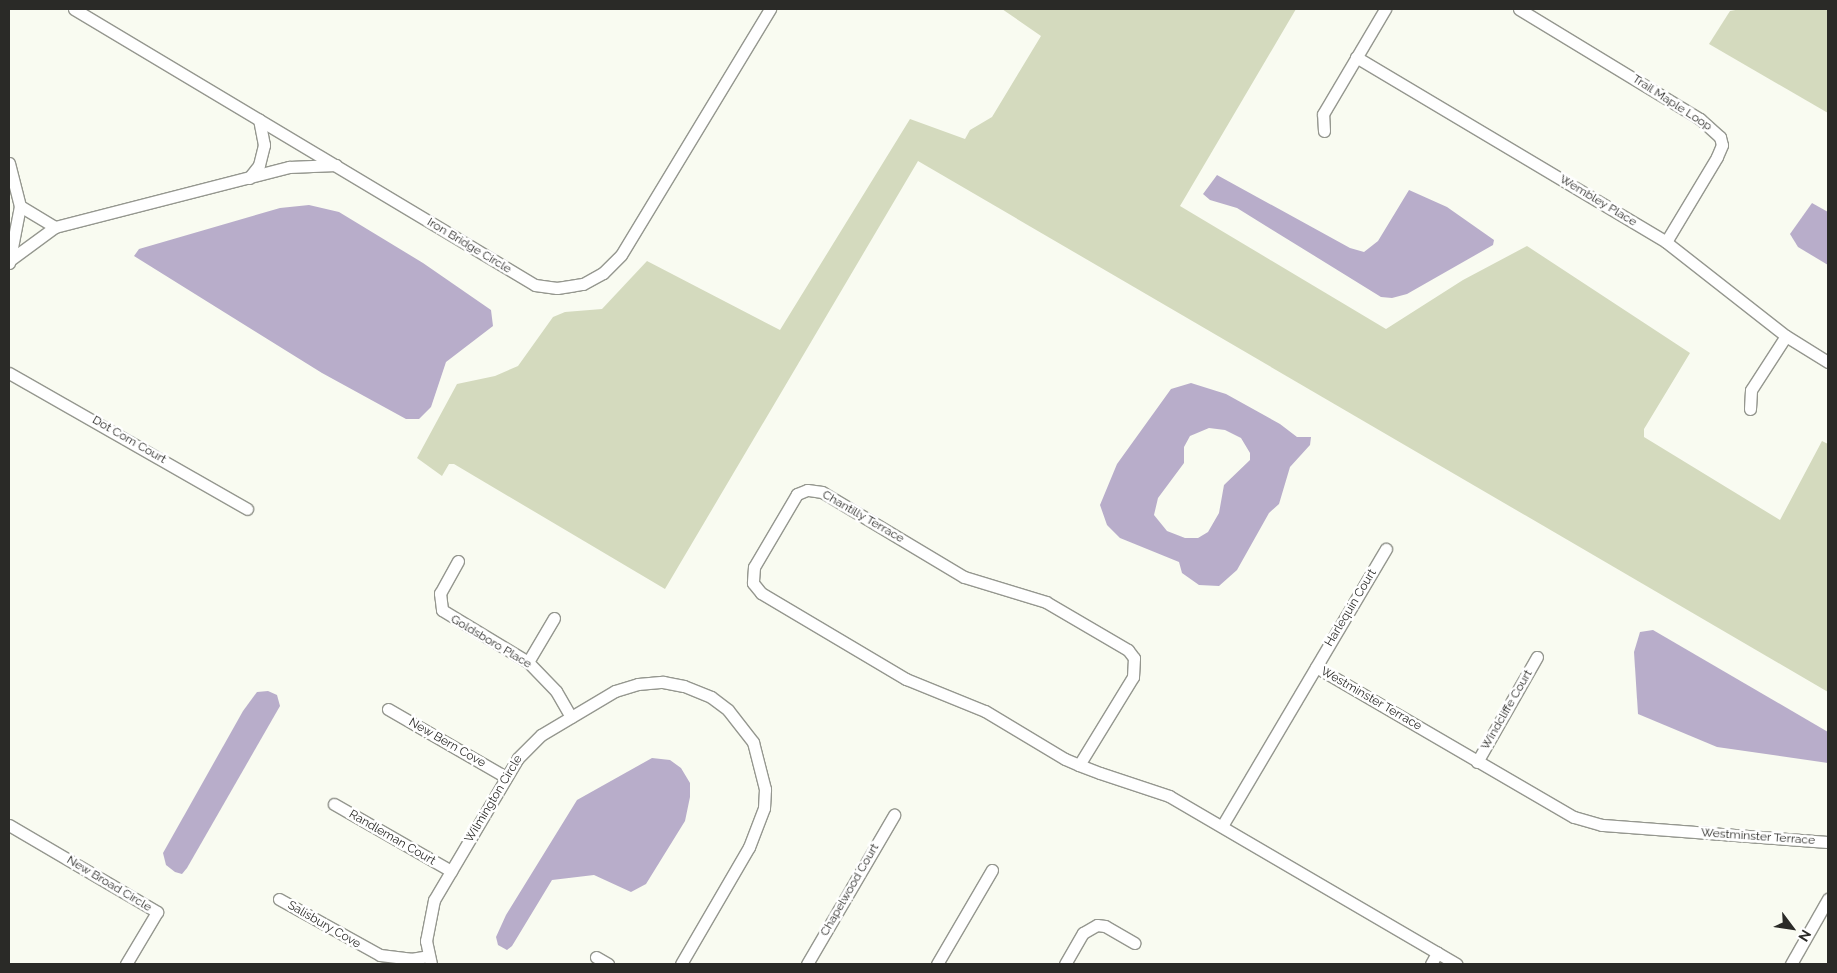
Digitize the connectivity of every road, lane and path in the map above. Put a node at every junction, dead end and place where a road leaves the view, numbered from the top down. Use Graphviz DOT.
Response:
graph roads {
  1 [pos="74,9"];
  2 [pos="770,9"];
  3 [pos="1386,9"];
  4 [pos="1519,9"];
  5 [pos="1356,57"];
  6 [pos="259,119"];
  7 [pos="1324,131"];
  8 [pos="9,163"];
  9 [pos="336,165"];
  10 [pos="249,178"];
  11 [pos="20,206"];
  12 [pos="55,228"];
  13 [pos="1666,242"];
  14 [pos="10,261"];
  15 [pos="1786,336"];
  16 [pos="1828,362"];
  17 [pos="9,373"];
  18 [pos="1750,409"];
  19 [pos="247,509"];
  20 [pos="1386,549"];
  21 [pos="458,561"];
  22 [pos="554,618"];
  23 [pos="1537,657"];
  24 [pos="528,662"];
  25 [pos="1316,667"];
  26 [pos="388,709"];
  27 [pos="571,717"];
  28 [pos="1477,762"];
  29 [pos="1079,765"];
  30 [pos="506,777"];
  31 [pos="334,804"];
  32 [pos="894,815"];
  33 [pos="9,825"];
  34 [pos="1222,826"];
  35 [pos="1828,842"];
  36 [pos="992,870"];
  37 [pos="451,871"];
  38 [pos="279,899"];
  39 [pos="1828,899"];
  40 [pos="1135,943"];
  41 [pos="1438,953"];
  42 [pos="596,957"];
  43 [pos="430,960"];
  44 [pos="126,964"];
  45 [pos="608,964"];
  46 [pos="681,964"];
  47 [pos="807,964"];
  48 [pos="936,964"];
  49 [pos="1065,964"];
  50 [pos="1431,964"];
  51 [pos="1456,964"];
  52 [pos="1791,964"];
  1 -- 6 [label="street, Iron Bridge Circle"];
  2 -- 9 [label="street, Iron Bridge Circle"];
  3 -- 5 [label="street"];
  4 -- 13 [label="street, Trail Maple Loop"];
  5 -- 7 [label="street"];
  5 -- 13 [label="street, Wembley Place"];
  6 -- 9 [label="street, Iron Bridge Circle"];
  6 -- 10 [label="street"];
  8 -- 11 [label="street"];
  9 -- 10 [label="street"];
  10 -- 12 [label="street"];
  11 -- 12 [label="street"];
  11 -- 14 [label="street"];
  12 -- 14 [label="street"];
  13 -- 15 [label="street, Wembley Place"];
  15 -- 16 [label="street, Wembley Place"];
  15 -- 18 [label="street"];
  17 -- 19 [label="street, Dot Com Court"];
  20 -- 25 [label="street, Harlequin Court"];
  21 -- 24 [label="street, Goldsboro Place"];
  22 -- 24 [label="street"];
  23 -- 28 [label="street, Windcliffe Court"];
  24 -- 27 [label="street, Goldsboro Place"];
  25 -- 28 [label="street, Westminster Terrace"];
  25 -- 34 [label="street, Westminster Terrace"];
  26 -- 30 [label="street, New Bern Cove"];
  27 -- 30 [label="street, Wilmington Circle"];
  27 -- 46 [label="street, Wilmington Circle"];
  28 -- 35 [label="street, Westminster Terrace"];
  29 -- 29 [label="street, Chantilly Terrace"];
  29 -- 34 [label="street, Chantilly Terrace"];
  30 -- 37 [label="street, Wilmington Circle"];
  31 -- 37 [label="street, Randleman Court"];
  32 -- 47 [label="street, Chapelwood Court"];
  33 -- 44 [label="street, New Broad Circle"];
  34 -- 41 [label="street"];
  36 -- 48 [label="street"];
  37 -- 43 [label="street, Wilmington Circle"];
  38 -- 43 [label="street, Salisbury Cove"];
  39 -- 52 [label="street"];
  40 -- 49 [label="street"];
  41 -- 50 [label="street"];
  41 -- 51 [label="street"];
  42 -- 45 [label="street"];
}
